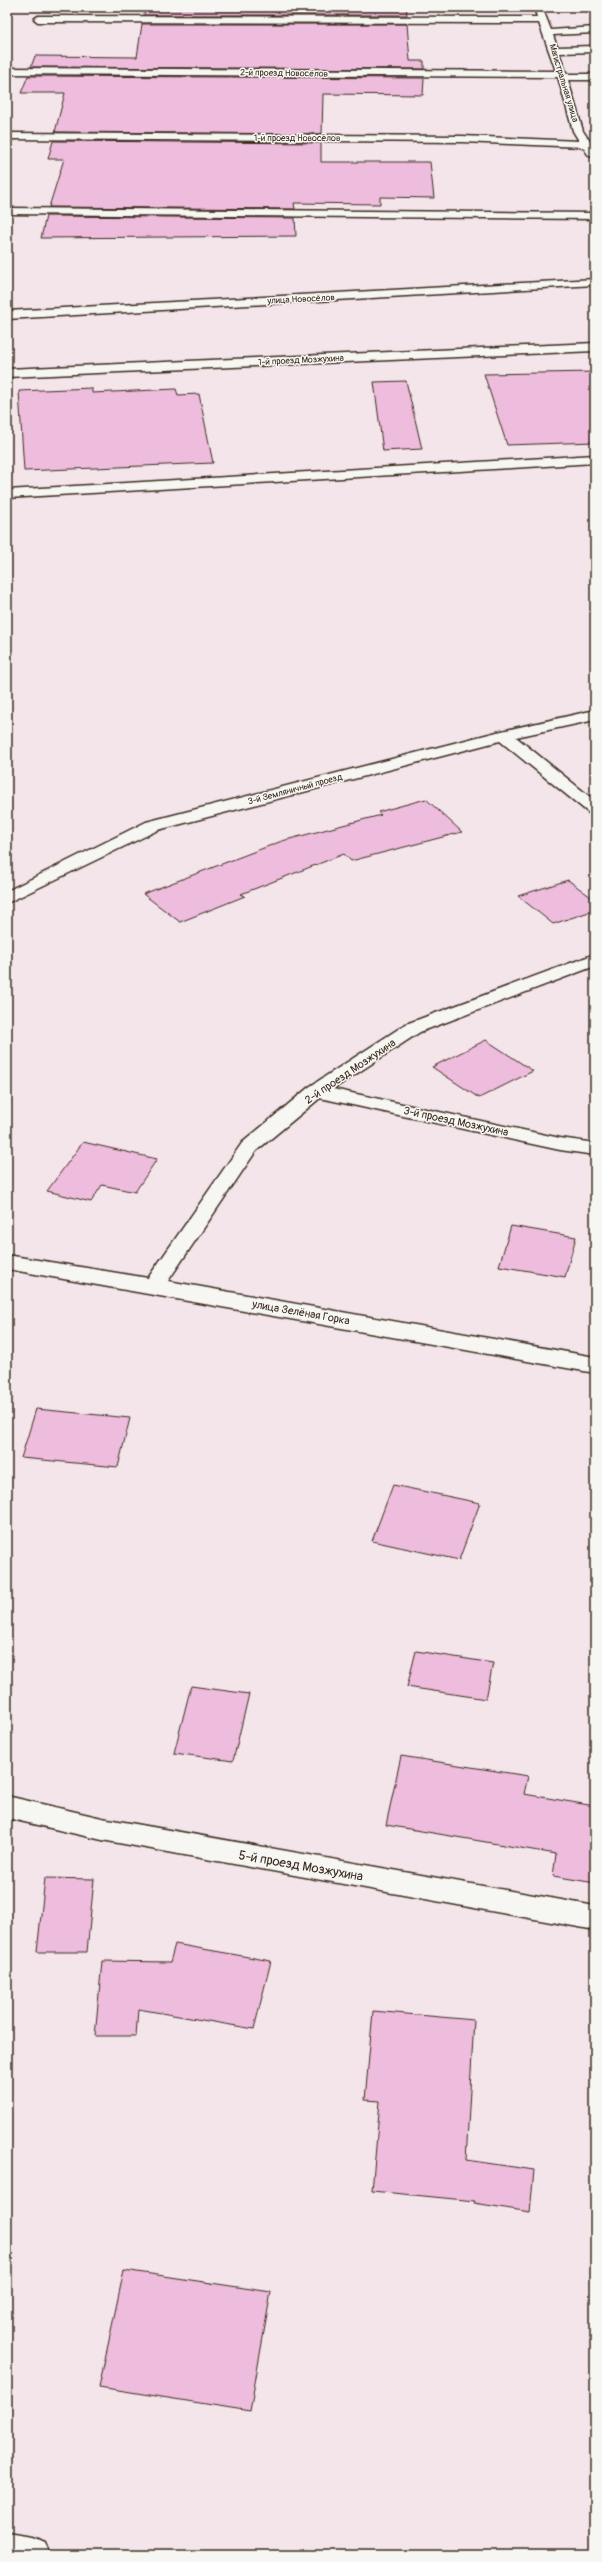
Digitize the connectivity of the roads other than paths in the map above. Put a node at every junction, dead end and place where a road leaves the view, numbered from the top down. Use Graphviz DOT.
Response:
graph roads {
  1 [pos="538,7"];
  2 [pos="38,19"];
  3 [pos="543,20"];
  4 [pos="595,30"];
  5 [pos="548,33"];
  6 [pos="595,49"];
  7 [pos="554,50"];
  8 [pos="7,71"];
  9 [pos="562,75"];
  10 [pos="595,77"];
  11 [pos="578,131"];
  12 [pos="589,131"];
  13 [pos="7,136"];
  14 [pos="586,144"];
  15 [pos="595,156"];
  16 [pos="7,211"];
  17 [pos="595,216"];
  18 [pos="595,282"];
  19 [pos="7,315"];
  20 [pos="595,346"];
  21 [pos="7,373"];
  22 [pos="595,459"];
  23 [pos="7,494"];
  24 [pos="595,715"];
  25 [pos="503,735"];
  26 [pos="595,809"];
  27 [pos="7,898"];
  28 [pos="595,960"];
  29 [pos="316,1091"];
  30 [pos="595,1149"];
  31 [pos="7,1262"];
  32 [pos="154,1286"];
  33 [pos="595,1364"];
  34 [pos="7,1807"];
  35 [pos="595,1918"];
  36 [pos="7,2551"];
  37 [pos="32,2555"];
  1 -- 3 [label="street, Магистральная улица"];
  2 -- 3 [label="street"];
  3 -- 5 [label="street, Магистральная улица"];
  4 -- 5 [label="street"];
  5 -- 7 [label="street, Магистральная улица"];
  6 -- 7 [label="street"];
  7 -- 9 [label="street, Магистральная улица"];
  8 -- 9 [label="street, 2-й проезд Новосёлов"];
  9 -- 10 [label="street, 2-й проезд Новосёлов"];
  9 -- 11 [label="street, Магистральная улица"];
  11 -- 12 [label="street"];
  11 -- 14 [label="street, Магистральная улица"];
  13 -- 14 [label="street, 1-й проезд Новосёлов"];
  14 -- 15 [label="street, Магистральная улица"];
  16 -- 17 [label="street"];
  18 -- 19 [label="street, улица Новосёлов"];
  20 -- 21 [label="street, 1-й проезд Мозжухина"];
  22 -- 23 [label="street"];
  24 -- 25 [label="street, 3-й Земляничный проезд"];
  25 -- 26 [label="street"];
  25 -- 27 [label="street, 3-й Земляничный проезд"];
  28 -- 29 [label="street, 2-й проезд Мозжухина"];
  29 -- 30 [label="street, 3-й проезд Мозжухина"];
  29 -- 32 [label="street, 2-й проезд Мозжухина"];
  31 -- 32 [label="street, улица Зелёная Горка"];
  32 -- 33 [label="street, улица Зелёная Горка"];
  34 -- 35 [label="street, 5-й проезд Мозжухина"];
  36 -- 37 [label="street"];
}
